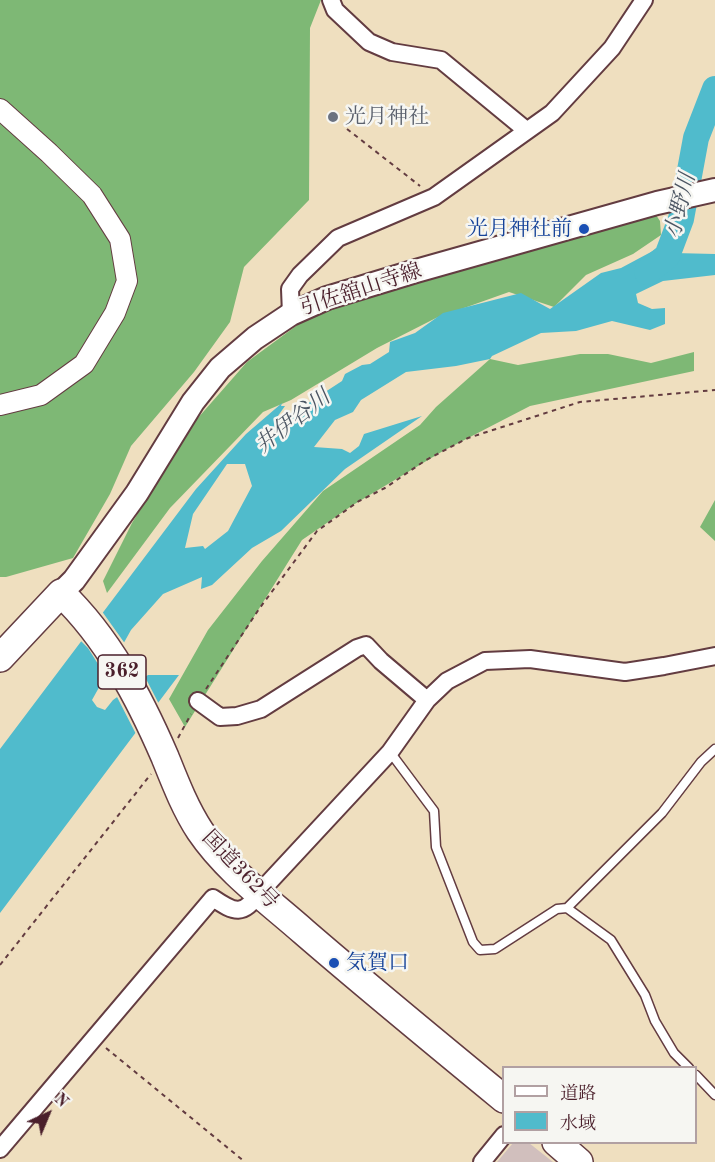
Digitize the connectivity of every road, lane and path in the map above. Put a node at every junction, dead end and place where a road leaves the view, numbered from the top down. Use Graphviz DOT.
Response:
graph roads {
  1 [pos="331,0"];
  2 [pos="644,0"];
  3 [pos="0,110"];
  4 [pos="346,129"];
  5 [pos="526,130"];
  6 [pos="706,191"];
  7 [pos="434,197"];
  8 [pos="291,314"];
  9 [pos="715,390"];
  10 [pos="0,405"];
  11 [pos="69,600"];
  12 [pos="715,656"];
  13 [pos="0,658"];
  14 [pos="427,700"];
  15 [pos="198,701"];
  16 [pos="161,749"];
  17 [pos="715,749"];
  18 [pos="390,752"];
  19 [pos="259,893"];
  20 [pos="567,908"];
  21 [pos="0,965"];
  22 [pos="94,1039"];
  23 [pos="687,1066"];
  24 [pos="697,1076"];
  25 [pos="715,1095"];
  26 [pos="502,1097"];
  27 [pos="502,1137"];
  28 [pos="557,1144"];
  29 [pos="0,1149"];
  30 [pos="245,1162"];
  31 [pos="482,1162"];
  32 [pos="579,1162"];
  1 -- 5 [label="street"];
  2 -- 5 [label="street"];
  3 -- 10 [label="street"];
  4 -- 7 [label="path"];
  5 -- 7 [label="street"];
  6 -- 8 [label="main road, 引佐舘山寺線"];
  7 -- 8 [label="street"];
  8 -- 11 [label="main road, 引佐舘山寺線"];
  9 -- 15 [label="path"];
  11 -- 13 [label="highway"];
  11 -- 16 [label="highway, 国道362号 / 362"];
  12 -- 14 [label="street"];
  14 -- 15 [label="street"];
  14 -- 18 [label="street"];
  15 -- 16 [label="path"];
  16 -- 19 [label="highway, 国道362号 / 362"];
  16 -- 21 [label="path"];
  17 -- 20 [label="lane"];
  18 -- 19 [label="street"];
  18 -- 20 [label="lane"];
  19 -- 22 [label="street"];
  19 -- 26 [label="highway, 国道362号 / 362"];
  20 -- 23 [label="lane"];
  22 -- 29 [label="street"];
  22 -- 30 [label="path"];
  24 -- 25 [label="lane"];
  27 -- 31 [label="street"];
  28 -- 32 [label="highway"];
}
